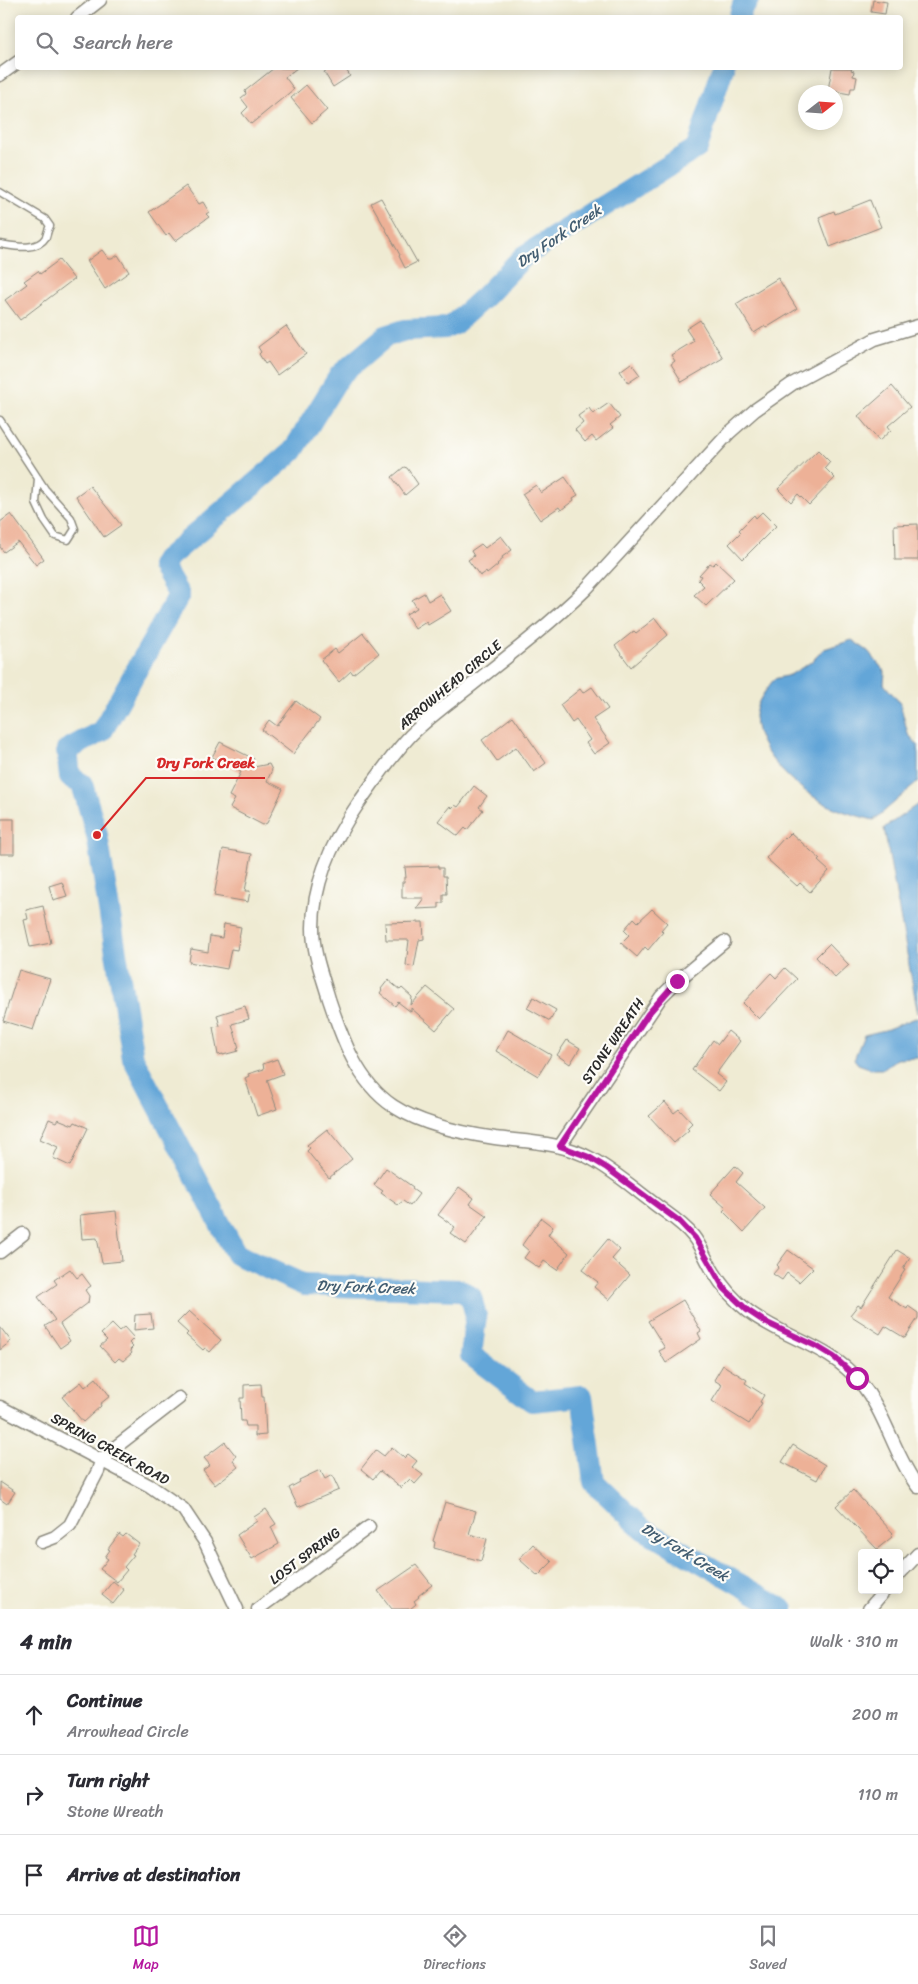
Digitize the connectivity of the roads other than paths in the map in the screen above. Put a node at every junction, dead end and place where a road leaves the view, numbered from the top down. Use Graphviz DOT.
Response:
graph roads {
  1 [pos="100,0"];
  2 [pos="81,15"];
  3 [pos="15,64"];
  4 [pos="0,76"];
  5 [pos="0,192"];
  6 [pos="0,244"];
  7 [pos="918,326"];
  8 [pos="0,420"];
  9 [pos="38,478"];
  10 [pos="724,942"];
  11 [pos="560,1146"];
  12 [pos="23,1234"];
  13 [pos="0,1252"];
  14 [pos="179,1398"];
  15 [pos="0,1407"];
  16 [pos="101,1461"];
  17 [pos="918,1487"];
  18 [pos="369,1527"];
  19 [pos="42,1542"];
  20 [pos="918,1554"];
  21 [pos="903,1570"];
  22 [pos="881,1594"];
  23 [pos="238,1609"];
  24 [pos="258,1609"];
  25 [pos="869,1609"];
  1 -- 2 [label="street"];
  3 -- 4 [label="street"];
  5 -- 6 [label="lane"];
  7 -- 11 [label="street, ARROWHEAD CIRCLE"];
  8 -- 9 [label="lane"];
  9 -- 9 [label="lane"];
  10 -- 11 [label="street, STONE WREATH"];
  11 -- 17 [label="street, ARROWHEAD CIRCLE"];
  12 -- 13 [label="street"];
  14 -- 16 [label="street"];
  15 -- 16 [label="street, SPRING CREEK ROAD"];
  16 -- 19 [label="street"];
  16 -- 23 [label="street, SPRING CREEK ROAD"];
  18 -- 24 [label="street, LOST SPRING"];
  20 -- 21 [label="street"];
  22 -- 25 [label="street"];
}
